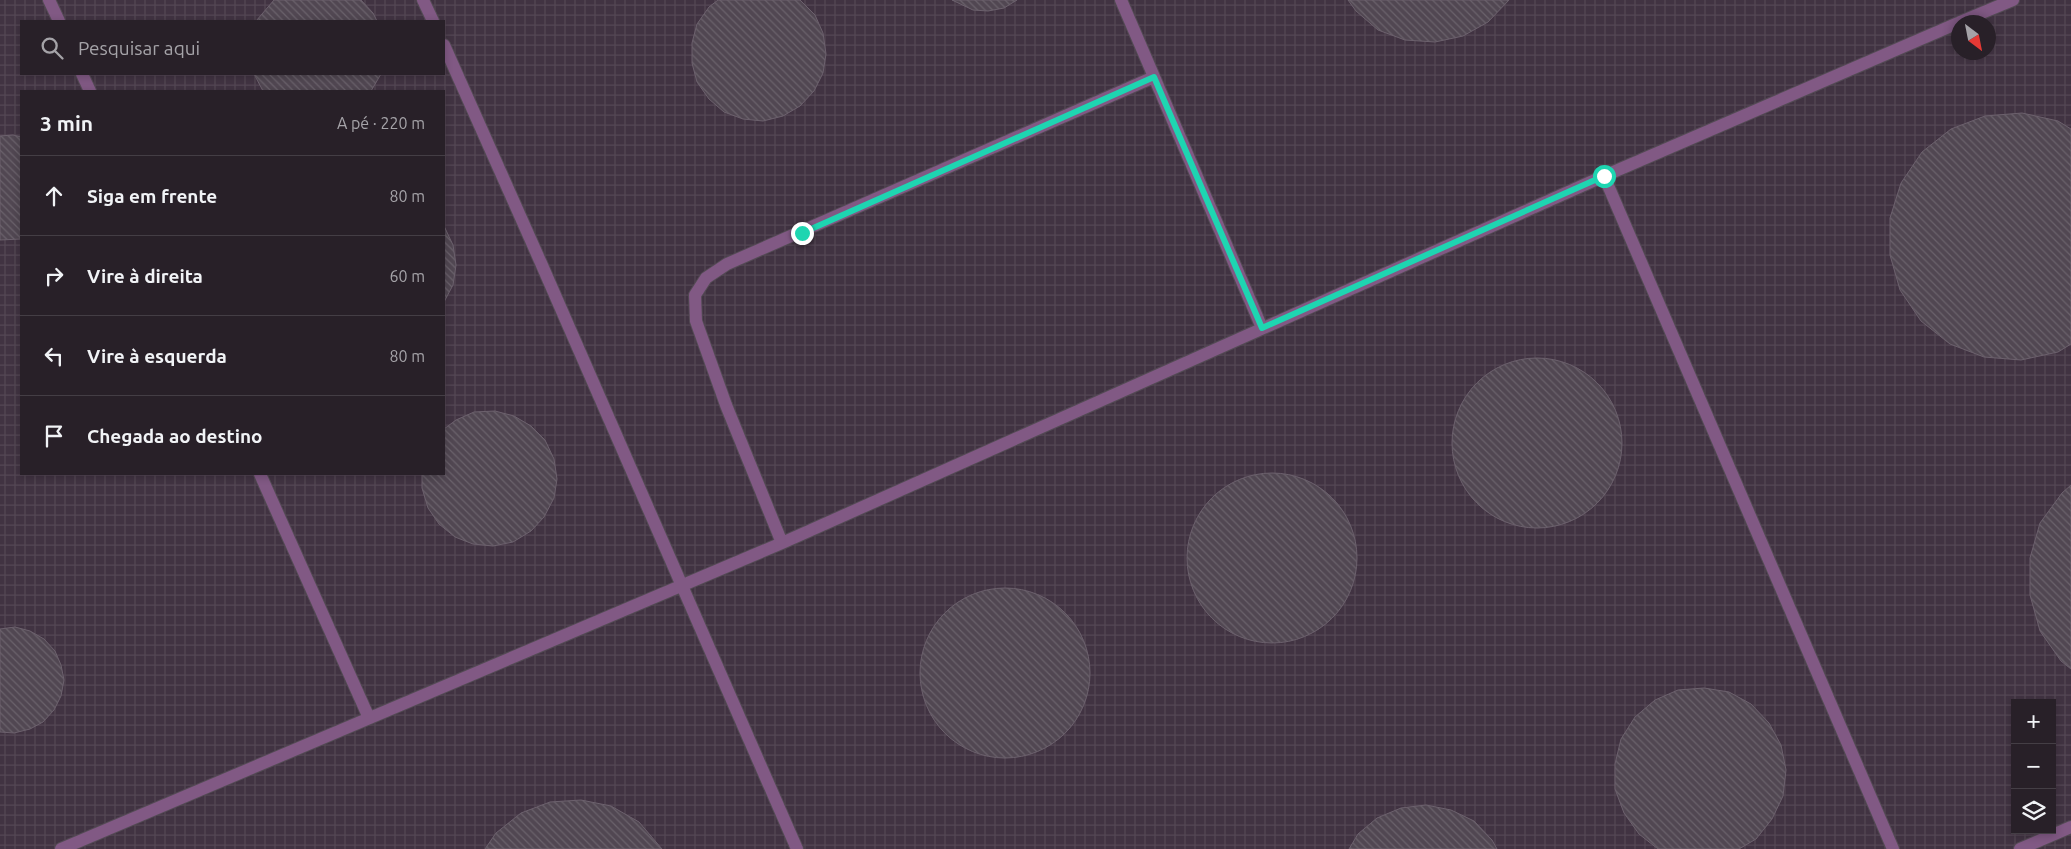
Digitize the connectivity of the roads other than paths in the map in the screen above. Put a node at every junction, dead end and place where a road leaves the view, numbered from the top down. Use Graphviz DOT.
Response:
graph roads {
  1 [pos="49,0"];
  2 [pos="423,0"];
  3 [pos="1121,0"];
  4 [pos="2013,0"];
  5 [pos="1978,15"];
  6 [pos="59,20"];
  7 [pos="433,20"];
  8 [pos="1951,27"];
  9 [pos="445,47"];
  10 [pos="82,75"];
  11 [pos="1154,77"];
  12 [pos="90,90"];
  13 [pos="1604,176"];
  14 [pos="1262,328"];
  15 [pos="260,475"];
  16 [pos="782,544"];
  17 [pos="682,585"];
  18 [pos="368,718"];
  19 [pos="2071,827"];
  20 [pos="61,849"];
  21 [pos="797,849"];
  22 [pos="1894,849"];
  23 [pos="2020,849"];
  1 -- 6 [label="lane"];
  2 -- 7 [label="lane"];
  3 -- 11 [label="lane"];
  4 -- 5 [label="lane"];
  8 -- 13 [label="lane"];
  9 -- 17 [label="lane"];
  10 -- 12 [label="lane"];
  11 -- 14 [label="lane"];
  11 -- 16 [label="lane"];
  13 -- 14 [label="lane"];
  13 -- 22 [label="lane"];
  14 -- 16 [label="lane"];
  15 -- 18 [label="lane"];
  16 -- 17 [label="lane"];
  17 -- 18 [label="lane"];
  17 -- 21 [label="lane"];
  18 -- 20 [label="lane"];
  19 -- 23 [label="lane"];
}
